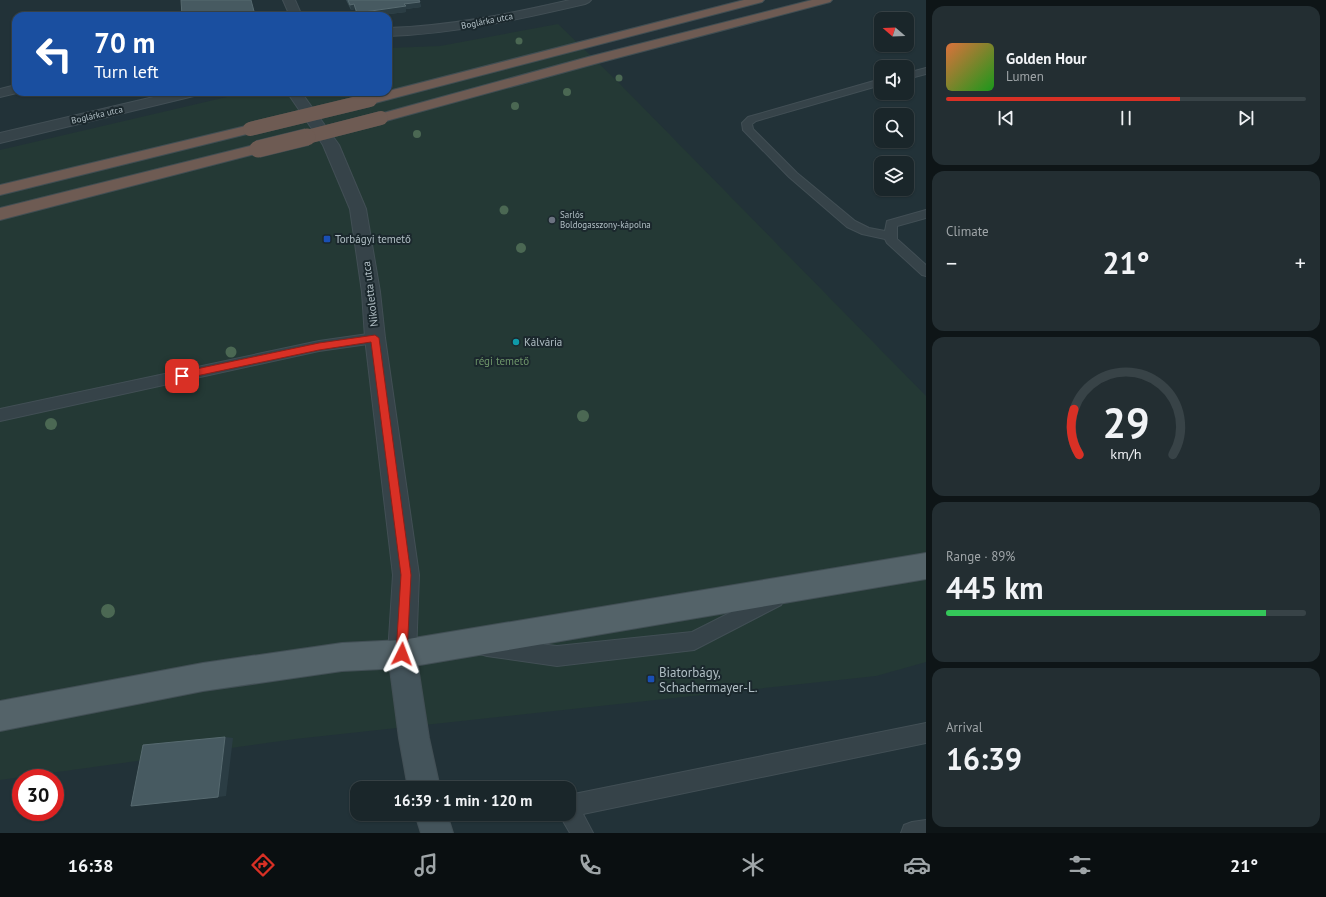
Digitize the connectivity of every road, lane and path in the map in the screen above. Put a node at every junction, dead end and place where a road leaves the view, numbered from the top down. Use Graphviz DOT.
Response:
graph roads {
  1 [pos="289,0"];
  2 [pos="585,0"];
  3 [pos="758,0"];
  4 [pos="826,0"];
  5 [pos="294,12"];
  6 [pos="392,32"];
  7 [pos="926,71"];
  8 [pos="914,74"];
  9 [pos="874,84"];
  10 [pos="12,89"];
  11 [pos="0,93"];
  12 [pos="392,94"];
  13 [pos="176,96"];
  14 [pos="298,96"];
  15 [pos="386,96"];
  16 [pos="0,138"];
  17 [pos="0,190"];
  18 [pos="0,214"];
  19 [pos="926,214"];
  20 [pos="891,236"];
  21 [pos="926,272"];
  22 [pos="375,338"];
  23 [pos="0,415"];
  24 [pos="926,566"];
  25 [pos="798,587"];
  26 [pos="458,644"];
  27 [pos="402,654"];
  28 [pos="0,716"];
  29 [pos="926,733"];
  30 [pos="423,781"];
  31 [pos="576,805"];
  32 [pos="433,821"];
  33 [pos="575,821"];
  34 [pos="926,831"];
  35 [pos="437,833"];
  36 [pos="582,833"];
  37 [pos="912,833"];
  1 -- 5 [label="street"];
  2 -- 6 [label="street, Boglárka utca"];
  3 -- 12 [label="highway, bridge"];
  4 -- 18 [label="highway, bridge"];
  7 -- 8 [label="lane"];
  9 -- 20 [label="lane"];
  10 -- 11 [label="street"];
  13 -- 16 [label="street, Boglárka utca"];
  14 -- 22 [label="street, Nikoletta utca"];
  15 -- 17 [label="highway, bridge"];
  19 -- 20 [label="lane"];
  20 -- 21 [label="lane"];
  22 -- 23 [label="lane"];
  22 -- 27 [label="street, Nikoletta utca"];
  24 -- 25 [label="main road"];
  25 -- 26 [label="main road"];
  25 -- 26 [label="lane"];
  26 -- 27 [label="main road"];
  27 -- 28 [label="main road"];
  27 -- 30 [label="street"];
  29 -- 31 [label="lane"];
  32 -- 35 [label="street"];
  33 -- 36 [label="lane"];
  34 -- 37 [label="lane"];
}
